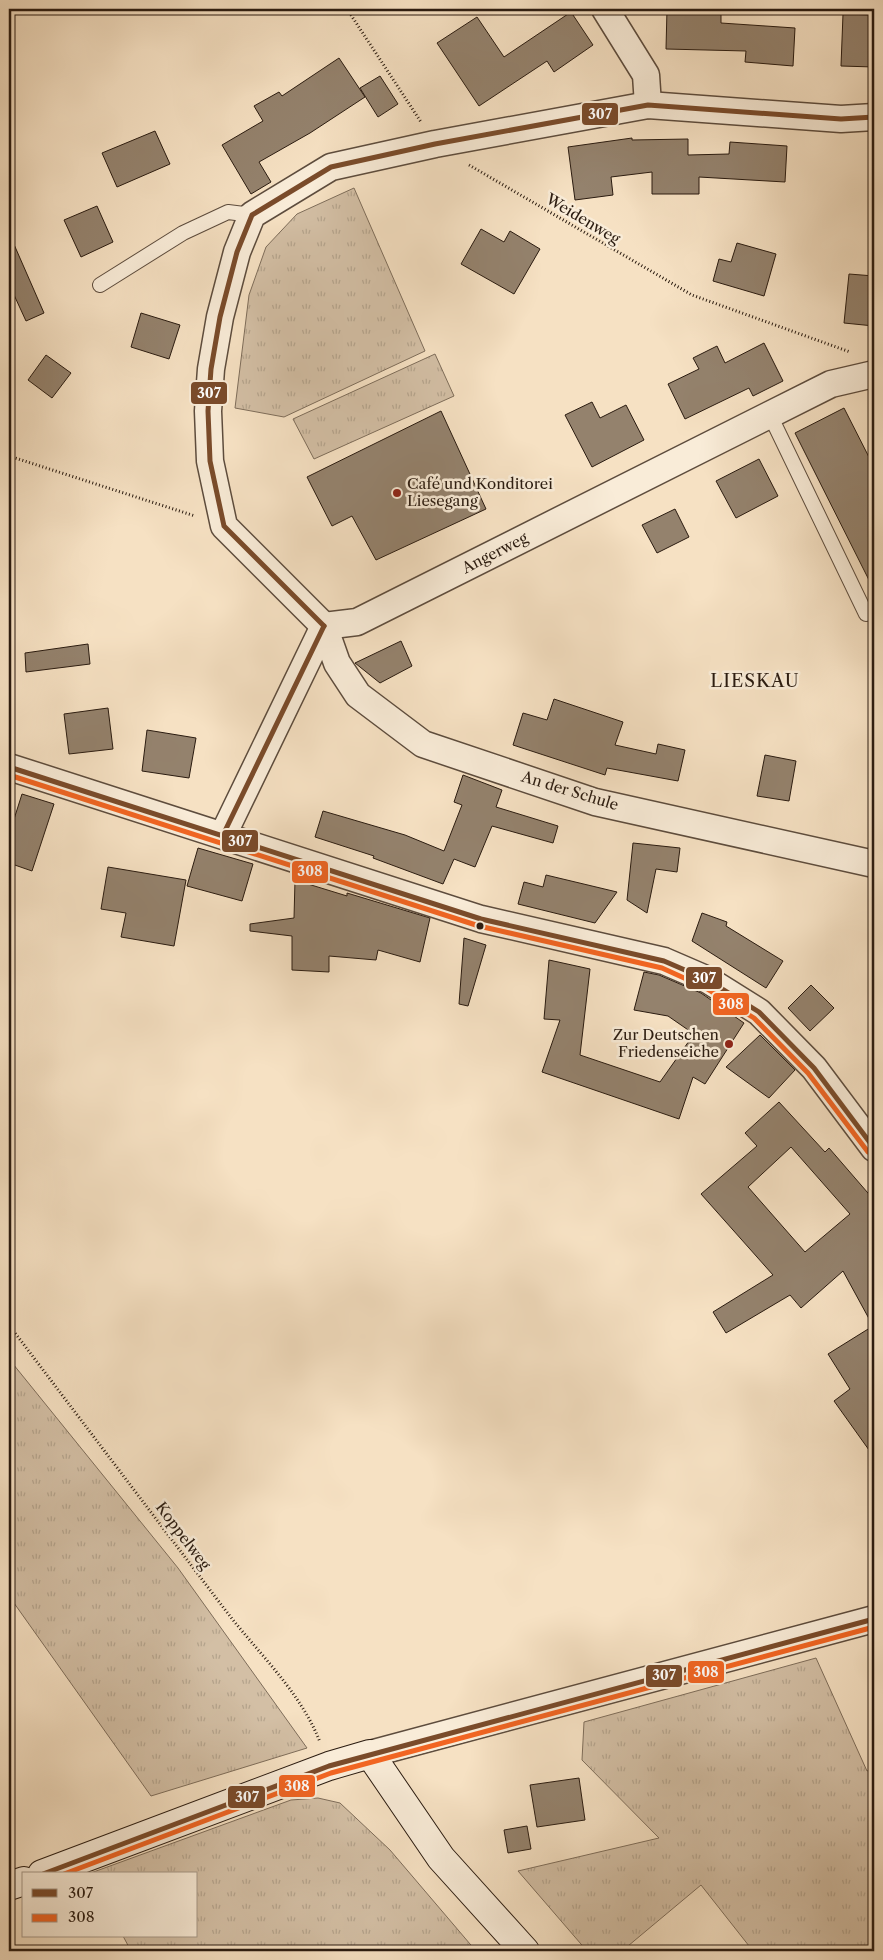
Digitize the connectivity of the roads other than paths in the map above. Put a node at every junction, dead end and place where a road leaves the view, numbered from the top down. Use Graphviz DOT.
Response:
graph roads {
  1 [pos="605,9"];
  2 [pos="648,105"];
  3 [pos="874,117"];
  4 [pos="252,215"];
  5 [pos="100,285"];
  6 [pos="874,374"];
  7 [pos="770,415"];
  8 [pos="866,614"];
  9 [pos="324,626"];
  10 [pos="9,767"];
  11 [pos="223,835"];
  12 [pos="874,864"];
  13 [pos="871,1140"];
  14 [pos="874,1619"];
  15 [pos="370,1754"];
  16 [pos="47,1872"];
  17 [pos="22,1881"];
  18 [pos="9,1886"];
  19 [pos="525,1951"];
  1 -- 2 [label="street"];
  2 -- 3 [label="street"];
  2 -- 4 [label="street"];
  4 -- 5 [label="lane"];
  4 -- 9 [label="street"];
  6 -- 7 [label="street, Angerweg"];
  7 -- 8 [label="lane"];
  7 -- 9 [label="street, Angerweg"];
  9 -- 11 [label="street"];
  9 -- 12 [label="street, An der Schule"];
  10 -- 11 [label="street"];
  11 -- 13 [label="street"];
  14 -- 15 [label="street"];
  15 -- 16 [label="street"];
  15 -- 19 [label="street"];
  17 -- 18 [label="street"];
}
